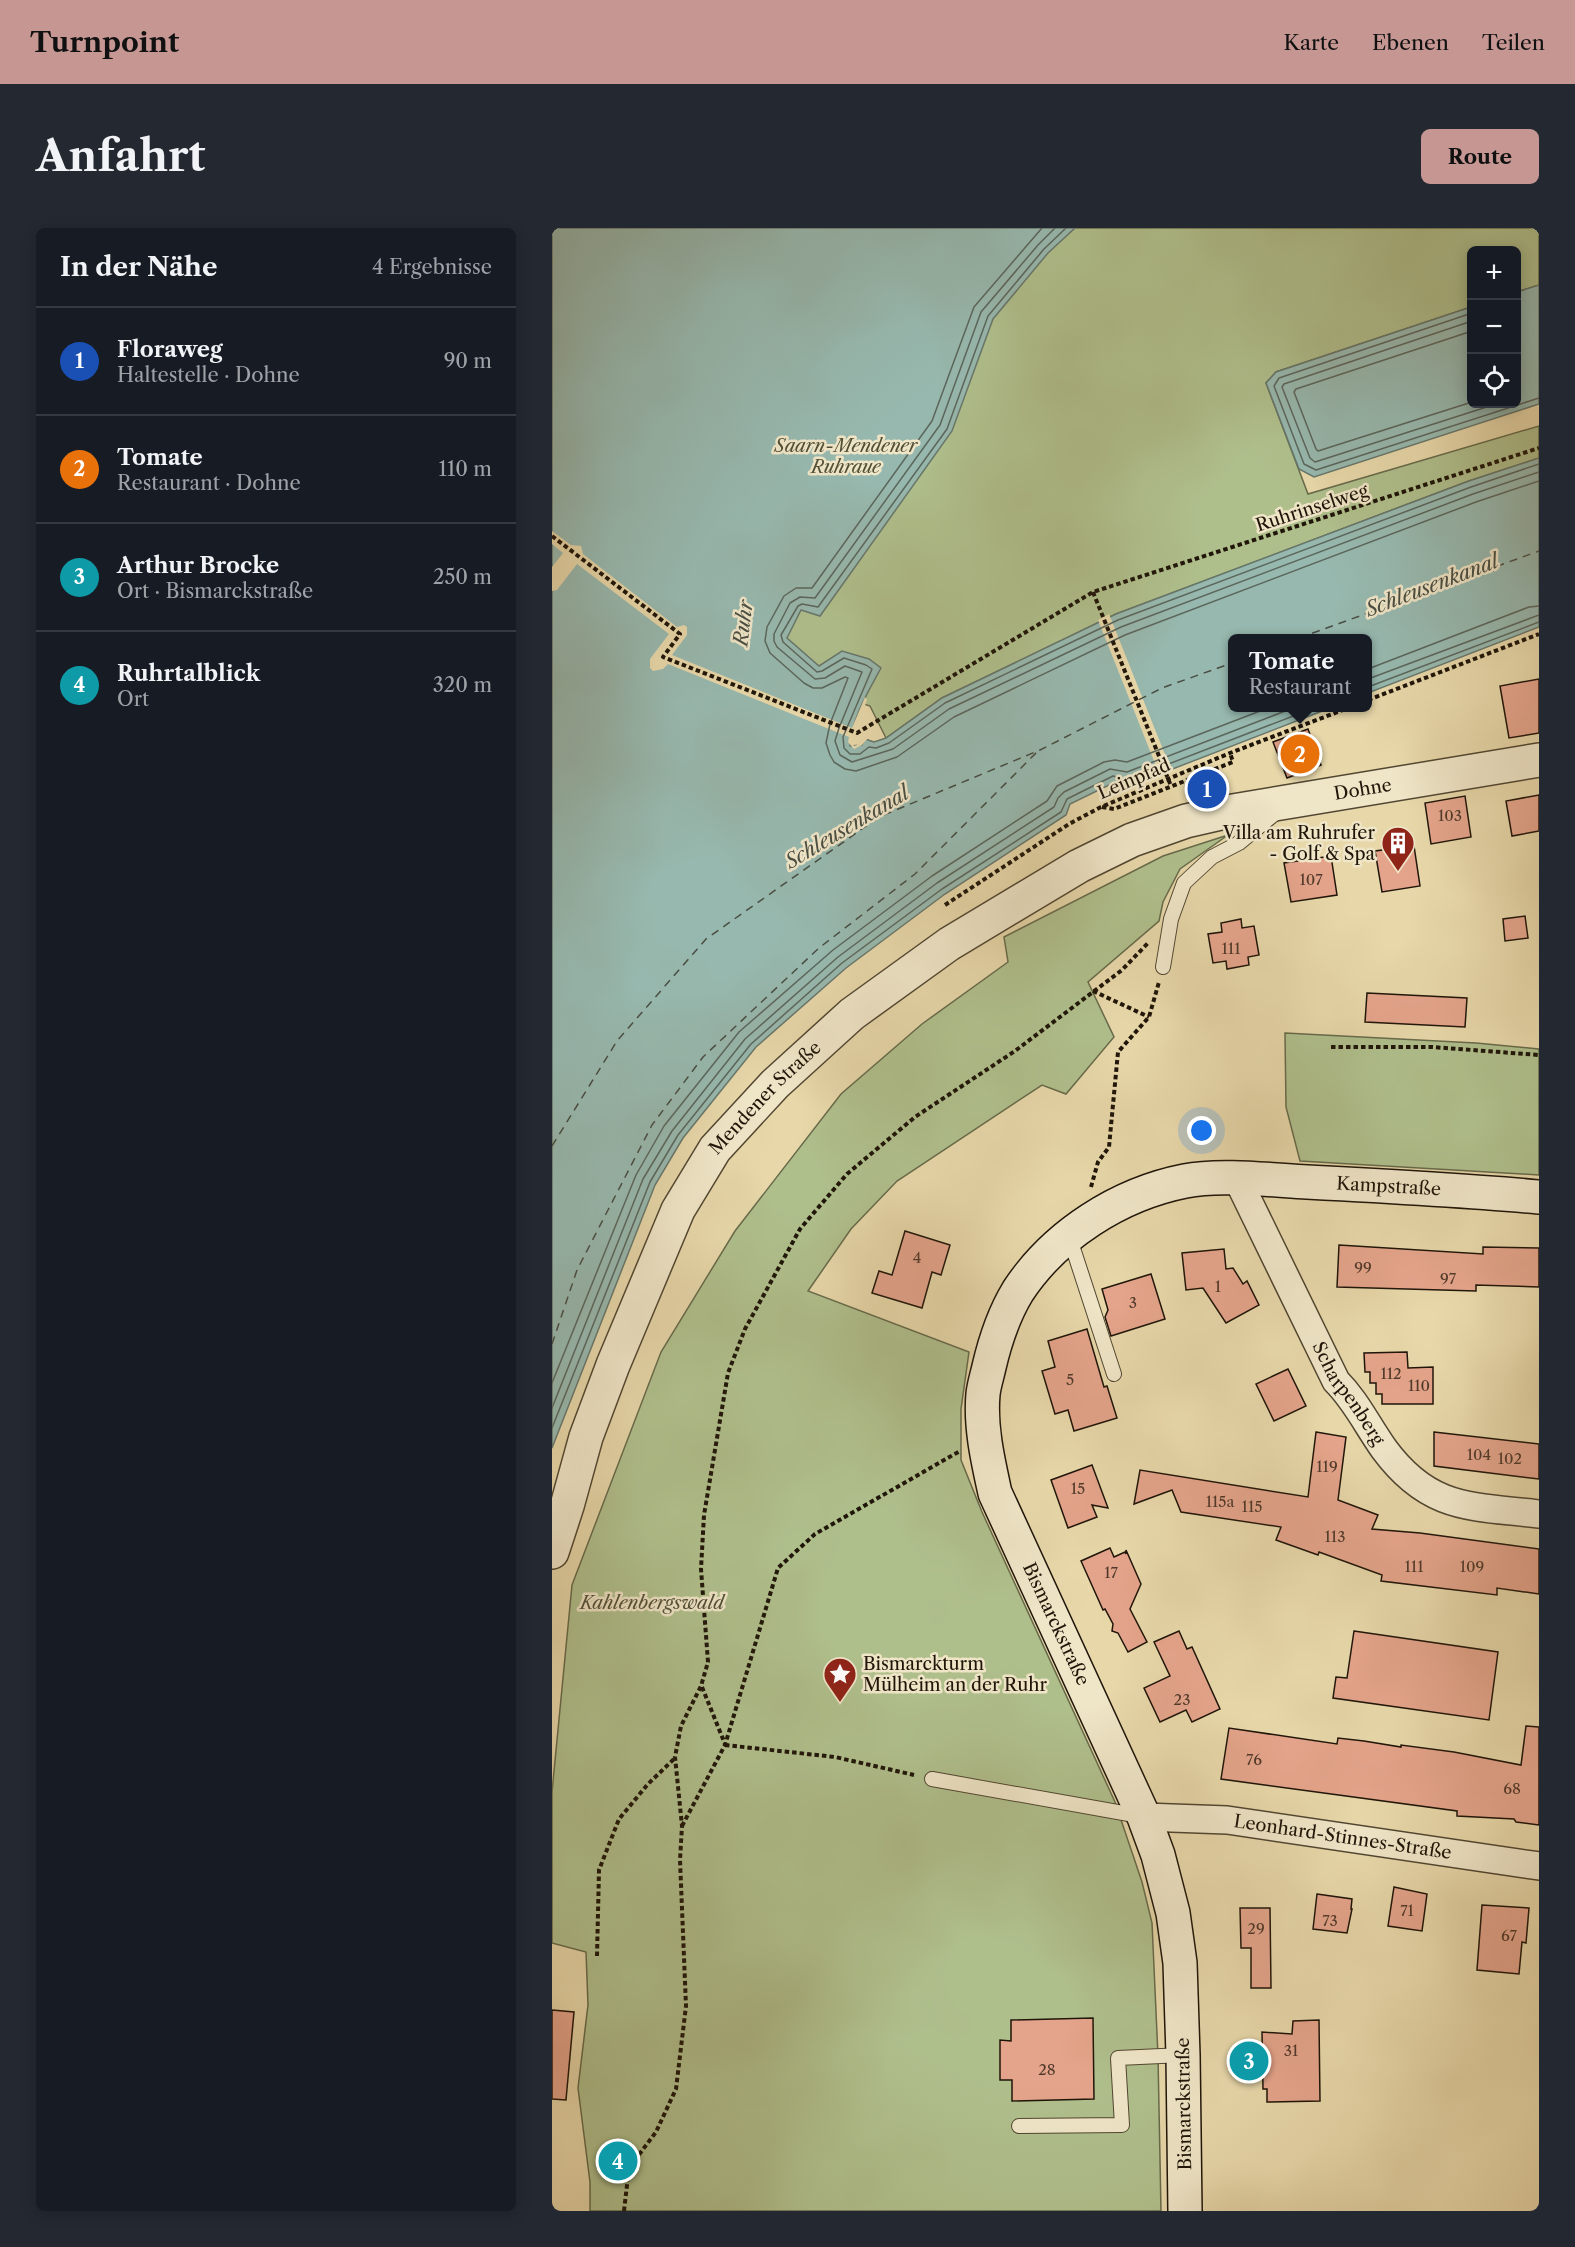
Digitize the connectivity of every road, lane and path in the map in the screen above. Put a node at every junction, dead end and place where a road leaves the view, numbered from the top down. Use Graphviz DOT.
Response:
graph roads {
  1 [pos="1539,448"];
  2 [pos="552,536"];
  3 [pos="1093,592"];
  4 [pos="1539,634"];
  5 [pos="1372,698"];
  6 [pos="1338,712"];
  7 [pos="1230,753"];
  8 [pos="1539,760"];
  9 [pos="1171,786"];
  10 [pos="1292,800"];
  11 [pos="1101,807"];
  12 [pos="1186,821"];
  13 [pos="945,905"];
  14 [pos="1171,919"];
  15 [pos="1163,967"];
  16 [pos="1092,991"];
  17 [pos="1149,1017"];
  18 [pos="1331,1047"];
  19 [pos="1539,1055"];
  20 [pos="1237,1179"];
  21 [pos="1090,1191"];
  22 [pos="1539,1197"];
  23 [pos="1070,1236"];
  24 [pos="1114,1374"];
  25 [pos="984,1441"];
  26 [pos="1539,1514"];
  27 [pos="552,1552"];
  28 [pos="701,1686"];
  29 [pos="725,1745"];
  30 [pos="675,1757"];
  31 [pos="932,1779"];
  32 [pos="1144,1817"];
  33 [pos="682,1826"];
  34 [pos="1539,1866"];
  35 [pos="597,1956"];
  36 [pos="1183,2055"];
  37 [pos="1019,2126"];
  38 [pos="618,2161"];
  39 [pos="629,2168"];
  40 [pos="624,2211"];
  41 [pos="1185,2211"];
  1 -- 3 [label="path, Ruhrinselweg"];
  2 -- 3 [label="path, Ruhrinselweg"];
  3 -- 9 [label="path, bridge"];
  4 -- 5 [label="path"];
  6 -- 7 [label="path, Leinpfad"];
  7 -- 9 [label="path"];
  7 -- 11 [label="path, Leinpfad"];
  8 -- 10 [label="main road, Dohne"];
  9 -- 11 [label="path"];
  10 -- 12 [label="main road, Dohne"];
  10 -- 14 [label="lane"];
  11 -- 13 [label="path, Leinpfad"];
  12 -- 27 [label="main road, Mendener Straße"];
  14 -- 15 [label="lane"];
  14 -- 16 [label="path"];
  15 -- 17 [label="path"];
  16 -- 17 [label="path"];
  16 -- 28 [label="path"];
  17 -- 21 [label="path"];
  18 -- 19 [label="path"];
  20 -- 22 [label="main road, Kampstraße"];
  20 -- 23 [label="main road, Bismarckstraße"];
  20 -- 26 [label="street, Scharpenberg"];
  23 -- 24 [label="lane"];
  23 -- 25 [label="main road, Bismarckstraße"];
  25 -- 29 [label="path"];
  25 -- 32 [label="main road, Bismarckstraße"];
  28 -- 29 [label="path"];
  28 -- 30 [label="path"];
  29 -- 31 [label="path"];
  29 -- 33 [label="path"];
  30 -- 33 [label="path"];
  30 -- 35 [label="path"];
  31 -- 32 [label="lane"];
  32 -- 34 [label="street, Leonhard-Stinnes-Straße"];
  32 -- 36 [label="main road, Bismarckstraße"];
  33 -- 39 [label="path"];
  36 -- 37 [label="lane"];
  36 -- 41 [label="main road, Bismarckstraße"];
  38 -- 39 [label="path"];
  39 -- 40 [label="path"];
}
